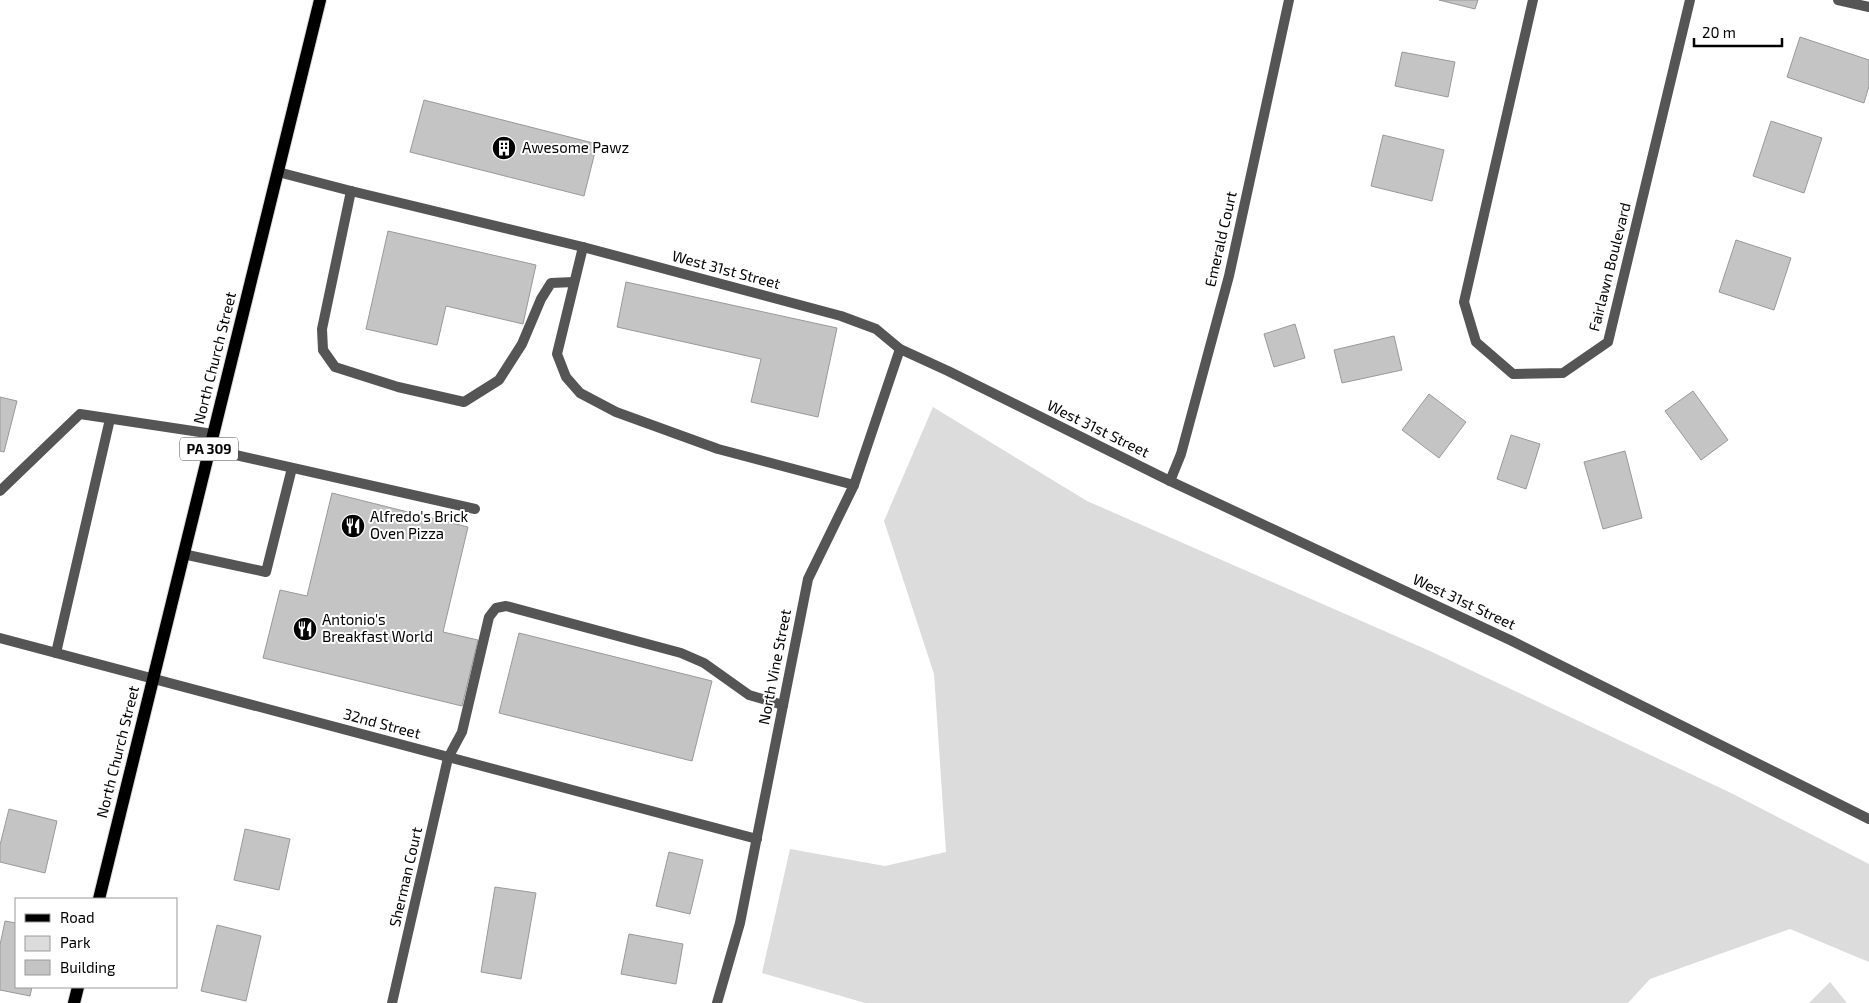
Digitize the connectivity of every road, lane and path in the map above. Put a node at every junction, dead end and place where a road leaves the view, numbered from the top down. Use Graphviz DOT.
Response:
graph roads {
  1 [pos="320,0"];
  2 [pos="1289,0"];
  3 [pos="1533,0"];
  4 [pos="1690,0"];
  5 [pos="1838,0"];
  6 [pos="1869,8"];
  7 [pos="278,172"];
  8 [pos="351,192"];
  9 [pos="583,247"];
  10 [pos="574,282"];
  11 [pos="900,350"];
  12 [pos="110,419"];
  13 [pos="213,434"];
  14 [pos="209,449"];
  15 [pos="292,468"];
  16 [pos="1170,481"];
  17 [pos="854,485"];
  18 [pos="0,491"];
  19 [pos="475,509"];
  20 [pos="183,554"];
  21 [pos="0,638"];
  22 [pos="56,653"];
  23 [pos="152,678"];
  24 [pos="783,705"];
  25 [pos="448,758"];
  26 [pos="1869,819"];
  27 [pos="757,839"];
  28 [pos="99,898"];
  29 [pos="78,988"];
  30 [pos="74,1003"];
  31 [pos="392,1003"];
  32 [pos="716,1003"];
  1 -- 7 [label="main road, North Church Street / PA 309"];
  2 -- 16 [label="street, Emerald Court"];
  3 -- 4 [label="street, Fairlawn Boulevard"];
  5 -- 6 [label="street"];
  7 -- 8 [label="street, West 31st Street"];
  7 -- 13 [label="main road, North Church Street / PA 309"];
  8 -- 9 [label="street, West 31st Street"];
  8 -- 10 [label="street"];
  9 -- 10 [label="street"];
  9 -- 11 [label="street, West 31st Street"];
  10 -- 17 [label="street"];
  11 -- 16 [label="street, West 31st Street"];
  11 -- 17 [label="street, North Vine Street"];
  12 -- 13 [label="street"];
  12 -- 18 [label="street"];
  12 -- 22 [label="street"];
  13 -- 14 [label="main road, North Church Street / PA 309"];
  14 -- 15 [label="street"];
  14 -- 20 [label="main road, North Church Street / PA 309"];
  15 -- 19 [label="street"];
  15 -- 20 [label="street"];
  16 -- 26 [label="street, West 31st Street"];
  17 -- 24 [label="street, North Vine Street"];
  20 -- 23 [label="main road, North Church Street / PA 309"];
  21 -- 22 [label="street, 32nd Street"];
  22 -- 23 [label="street, 32nd Street"];
  23 -- 25 [label="street, 32nd Street"];
  23 -- 28 [label="main road, North Church Street / PA 309"];
  24 -- 25 [label="street, Sherman Court"];
  24 -- 27 [label="street, North Vine Street"];
  25 -- 27 [label="street, 32nd Street"];
  25 -- 31 [label="street, Sherman Court"];
  27 -- 32 [label="street, North Vine Street"];
  29 -- 30 [label="main road"];
}
